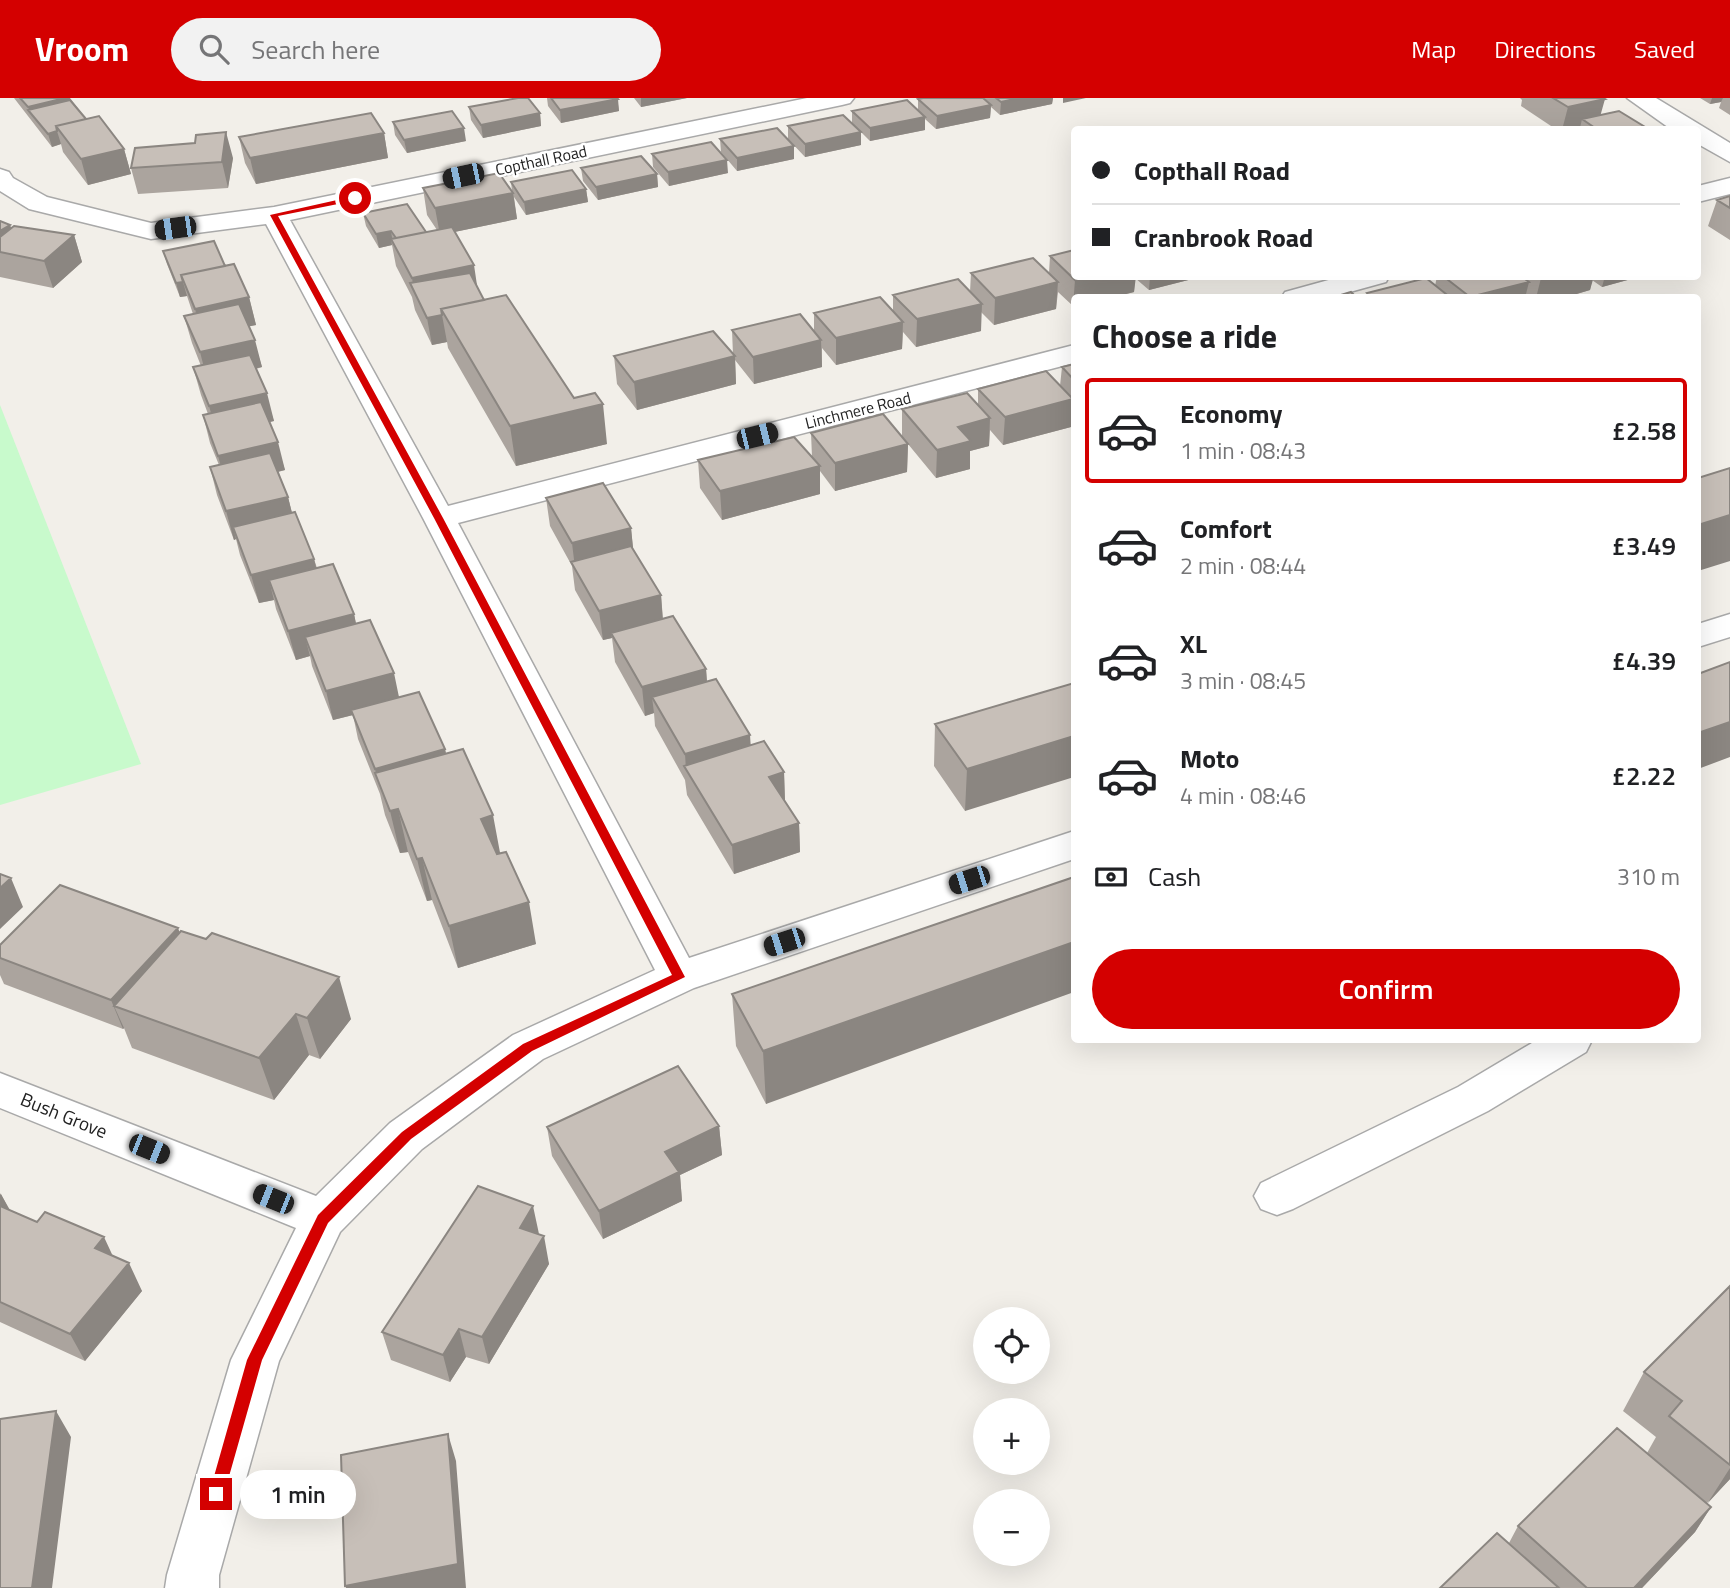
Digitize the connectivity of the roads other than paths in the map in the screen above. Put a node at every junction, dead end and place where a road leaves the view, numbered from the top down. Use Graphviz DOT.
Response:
graph roads {
  1 [pos="842,98"];
  2 [pos="1639,98"];
  3 [pos="1684,126"];
  4 [pos="1701,136"];
  5 [pos="1730,154"];
  6 [pos="2,182"];
  7 [pos="1730,186"];
  8 [pos="1701,193"];
  9 [pos="274,215"];
  10 [pos="1361,280"];
  11 [pos="1310,294"];
  12 [pos="1071,355"];
  13 [pos="439,518"];
  14 [pos="1730,625"];
  15 [pos="1701,635"];
  16 [pos="1071,846"];
  17 [pos="679,977"];
  18 [pos="1565,1043"];
  19 [pos="0,1090"];
  20 [pos="1277,1196"];
  21 [pos="323,1219"];
  22 [pos="192,1588"];
  1 -- 9 [label="street, Copthall Road"];
  2 -- 3 [label="street"];
  4 -- 5 [label="street"];
  6 -- 9 [label="street, Copthall Road"];
  7 -- 8 [label="street"];
  9 -- 13 [label="street"];
  10 -- 11 [label="street"];
  12 -- 13 [label="street, Linchmere Road"];
  13 -- 17 [label="street"];
  14 -- 15 [label="street"];
  16 -- 17 [label="street"];
  17 -- 21 [label="street"];
  18 -- 20 [label="street"];
  19 -- 21 [label="street, Bush Grove"];
  21 -- 22 [label="street"];
}
